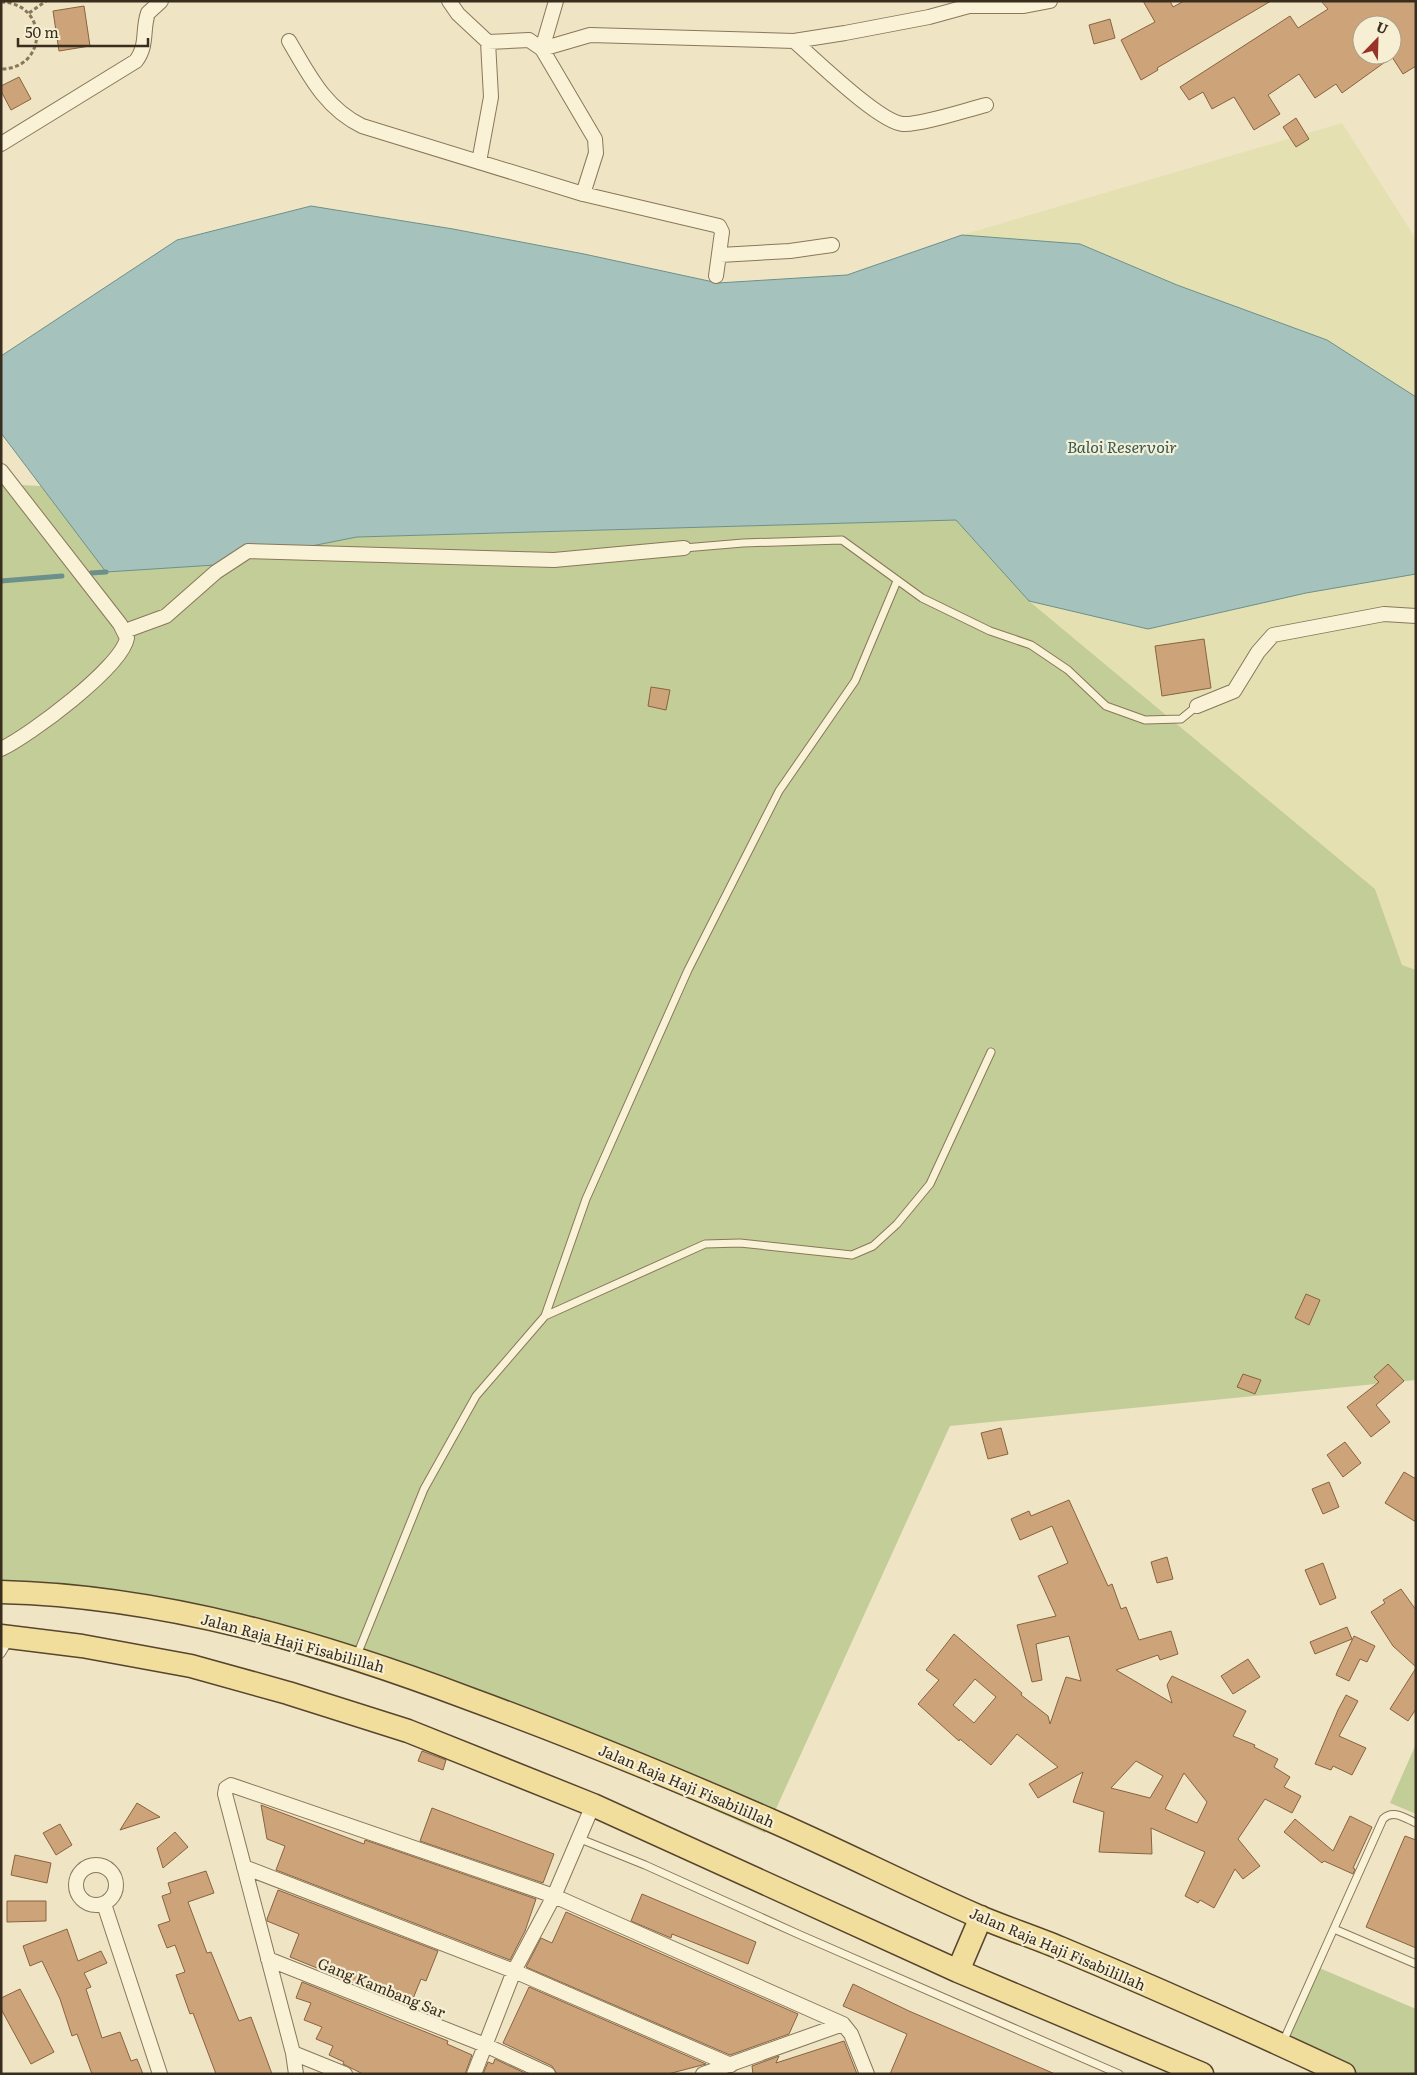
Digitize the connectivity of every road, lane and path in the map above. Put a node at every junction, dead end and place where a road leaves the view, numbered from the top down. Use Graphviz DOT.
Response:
graph roads {
  1 [pos="46,1"];
  2 [pos="161,1"];
  3 [pos="449,1"];
  4 [pos="556,1"];
  5 [pos="1050,1"];
  6 [pos="1,2"];
  7 [pos="1024,4"];
  8 [pos="29,13"];
  9 [pos="289,41"];
  10 [pos="794,41"];
  11 [pos="488,42"];
  12 [pos="542,49"];
  13 [pos="1,69"];
  14 [pos="986,105"];
  15 [pos="1,144"];
  16 [pos="479,162"];
  17 [pos="583,194"];
  18 [pos="832,245"];
  19 [pos="720,255"];
  20 [pos="716,276"];
  21 [pos="1,471"];
  22 [pos="684,548"];
  23 [pos="898,580"];
  24 [pos="1416,616"];
  25 [pos="125,631"];
  26 [pos="1197,706"];
  27 [pos="1,749"];
  28 [pos="991,1052"];
  29 [pos="545,1316"];
  30 [pos="1,1578"];
  31 [pos="1,1592"];
  32 [pos="43,1593"];
  33 [pos="5,1642"];
  34 [pos="356,1658"];
  35 [pos="593,1805"];
  36 [pos="1416,1823"];
  37 [pos="578,1838"];
  38 [pos="244,1867"];
  39 [pos="554,1896"];
  40 [pos="104,1904"];
  41 [pos="981,1917"];
  42 [pos="1334,1929"];
  43 [pos="268,1959"];
  44 [pos="1416,1964"];
  45 [pos="514,1971"];
  46 [pos="958,1971"];
  47 [pos="843,2024"];
  48 [pos="484,2045"];
  49 [pos="1282,2045"];
  50 [pos="293,2054"];
  51 [pos="732,2065"];
  52 [pos="869,2072"];
  53 [pos="1200,2073"];
  54 [pos="160,2074"];
  55 [pos="296,2074"];
  56 [pos="345,2074"];
  57 [pos="474,2074"];
  58 [pos="548,2074"];
  59 [pos="703,2074"];
  60 [pos="1118,2074"];
  61 [pos="1344,2074"];
  1 -- 8 [label="path"];
  2 -- 15 [label="street"];
  3 -- 11 [label="street"];
  4 -- 12 [label="street"];
  5 -- 7 [label="street"];
  6 -- 8 [label="path"];
  7 -- 10 [label="street"];
  8 -- 13 [label="path"];
  9 -- 16 [label="street"];
  10 -- 12 [label="street"];
  10 -- 14 [label="street"];
  11 -- 12 [label="street"];
  11 -- 16 [label="street"];
  12 -- 17 [label="street"];
  16 -- 17 [label="street"];
  17 -- 19 [label="street"];
  18 -- 19 [label="street"];
  19 -- 20 [label="street"];
  21 -- 25 [label="street"];
  22 -- 23 [label="lane"];
  22 -- 25 [label="street"];
  23 -- 26 [label="lane"];
  23 -- 29 [label="lane"];
  24 -- 26 [label="street"];
  25 -- 27 [label="street"];
  28 -- 29 [label="lane"];
  29 -- 34 [label="lane"];
  30 -- 32 [label="main road"];
  31 -- 32 [label="main road, Jalan Raja Haji Fisabilillah"];
  32 -- 34 [label="main road, Jalan Raja Haji Fisabilillah"];
  33 -- 35 [label="main road"];
  34 -- 41 [label="main road, Jalan Raja Haji Fisabilillah"];
  35 -- 37 [label="street"];
  35 -- 46 [label="main road"];
  36 -- 42 [label="lane"];
  37 -- 39 [label="street"];
  37 -- 60 [label="lane"];
  38 -- 39 [label="street"];
  38 -- 43 [label="street"];
  38 -- 45 [label="street"];
  39 -- 45 [label="street"];
  39 -- 47 [label="street"];
  40 -- 54 [label="street"];
  41 -- 46 [label="main road"];
  41 -- 49 [label="main road, Jalan Raja Haji Fisabilillah"];
  42 -- 44 [label="lane"];
  42 -- 49 [label="lane"];
  43 -- 48 [label="street, Gang Kambang Sar"];
  43 -- 50 [label="street"];
  45 -- 48 [label="street"];
  45 -- 51 [label="street"];
  46 -- 53 [label="main road"];
  47 -- 51 [label="street"];
  47 -- 52 [label="street"];
  48 -- 57 [label="street"];
  48 -- 58 [label="street, Gang Kambang Sar"];
  49 -- 61 [label="main road, Jalan Raja Haji Fisabilillah"];
  50 -- 55 [label="street"];
  50 -- 56 [label="street"];
  51 -- 59 [label="street"];
}
